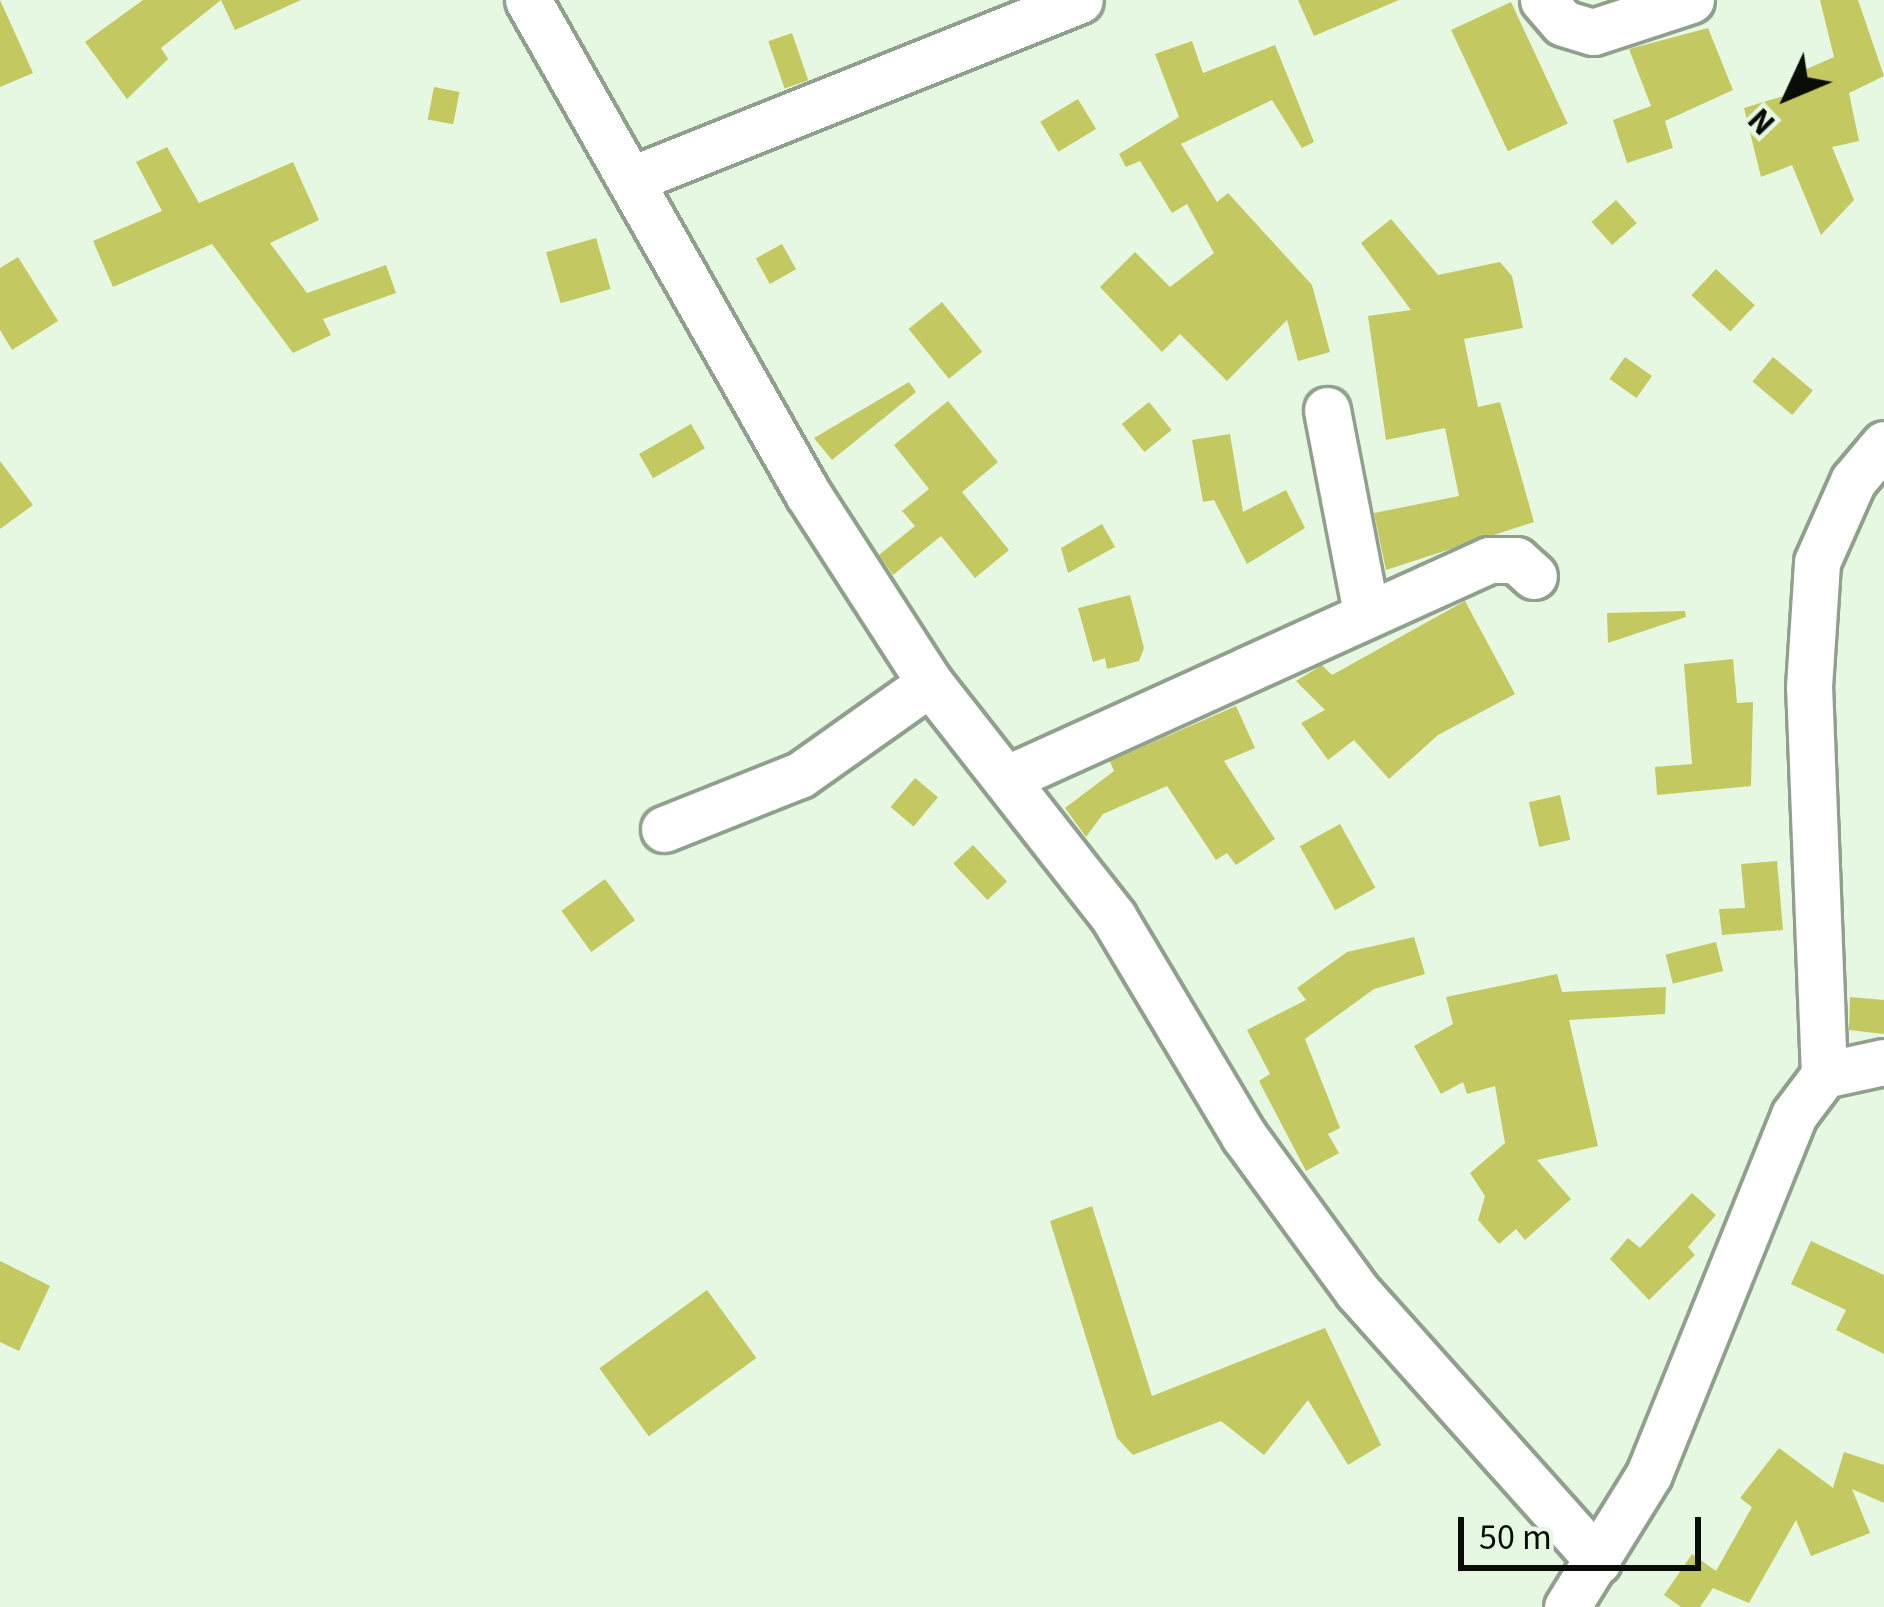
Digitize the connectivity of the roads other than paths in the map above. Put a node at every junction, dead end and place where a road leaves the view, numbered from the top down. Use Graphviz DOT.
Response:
graph roads {
  1 [pos="528,0"];
  2 [pos="1080,0"];
  3 [pos="1543,0"];
  4 [pos="1691,0"];
  5 [pos="635,178"];
  6 [pos="1327,410"];
  7 [pos="1884,444"];
  8 [pos="1534,576"];
  9 [pos="1366,613"];
  10 [pos="930,683"];
  11 [pos="1010,777"];
  12 [pos="664,830"];
  13 [pos="1884,1062"];
  14 [pos="1824,1076"];
  15 [pos="1598,1561"];
  16 [pos="1568,1607"];
  1 -- 5 [label="street"];
  2 -- 5 [label="street"];
  3 -- 4 [label="street"];
  5 -- 10 [label="street"];
  6 -- 9 [label="street"];
  7 -- 14 [label="street"];
  8 -- 9 [label="street"];
  9 -- 11 [label="street"];
  10 -- 11 [label="street"];
  10 -- 12 [label="street"];
  11 -- 15 [label="street"];
  13 -- 14 [label="street"];
  14 -- 15 [label="street"];
  15 -- 16 [label="street"];
}
